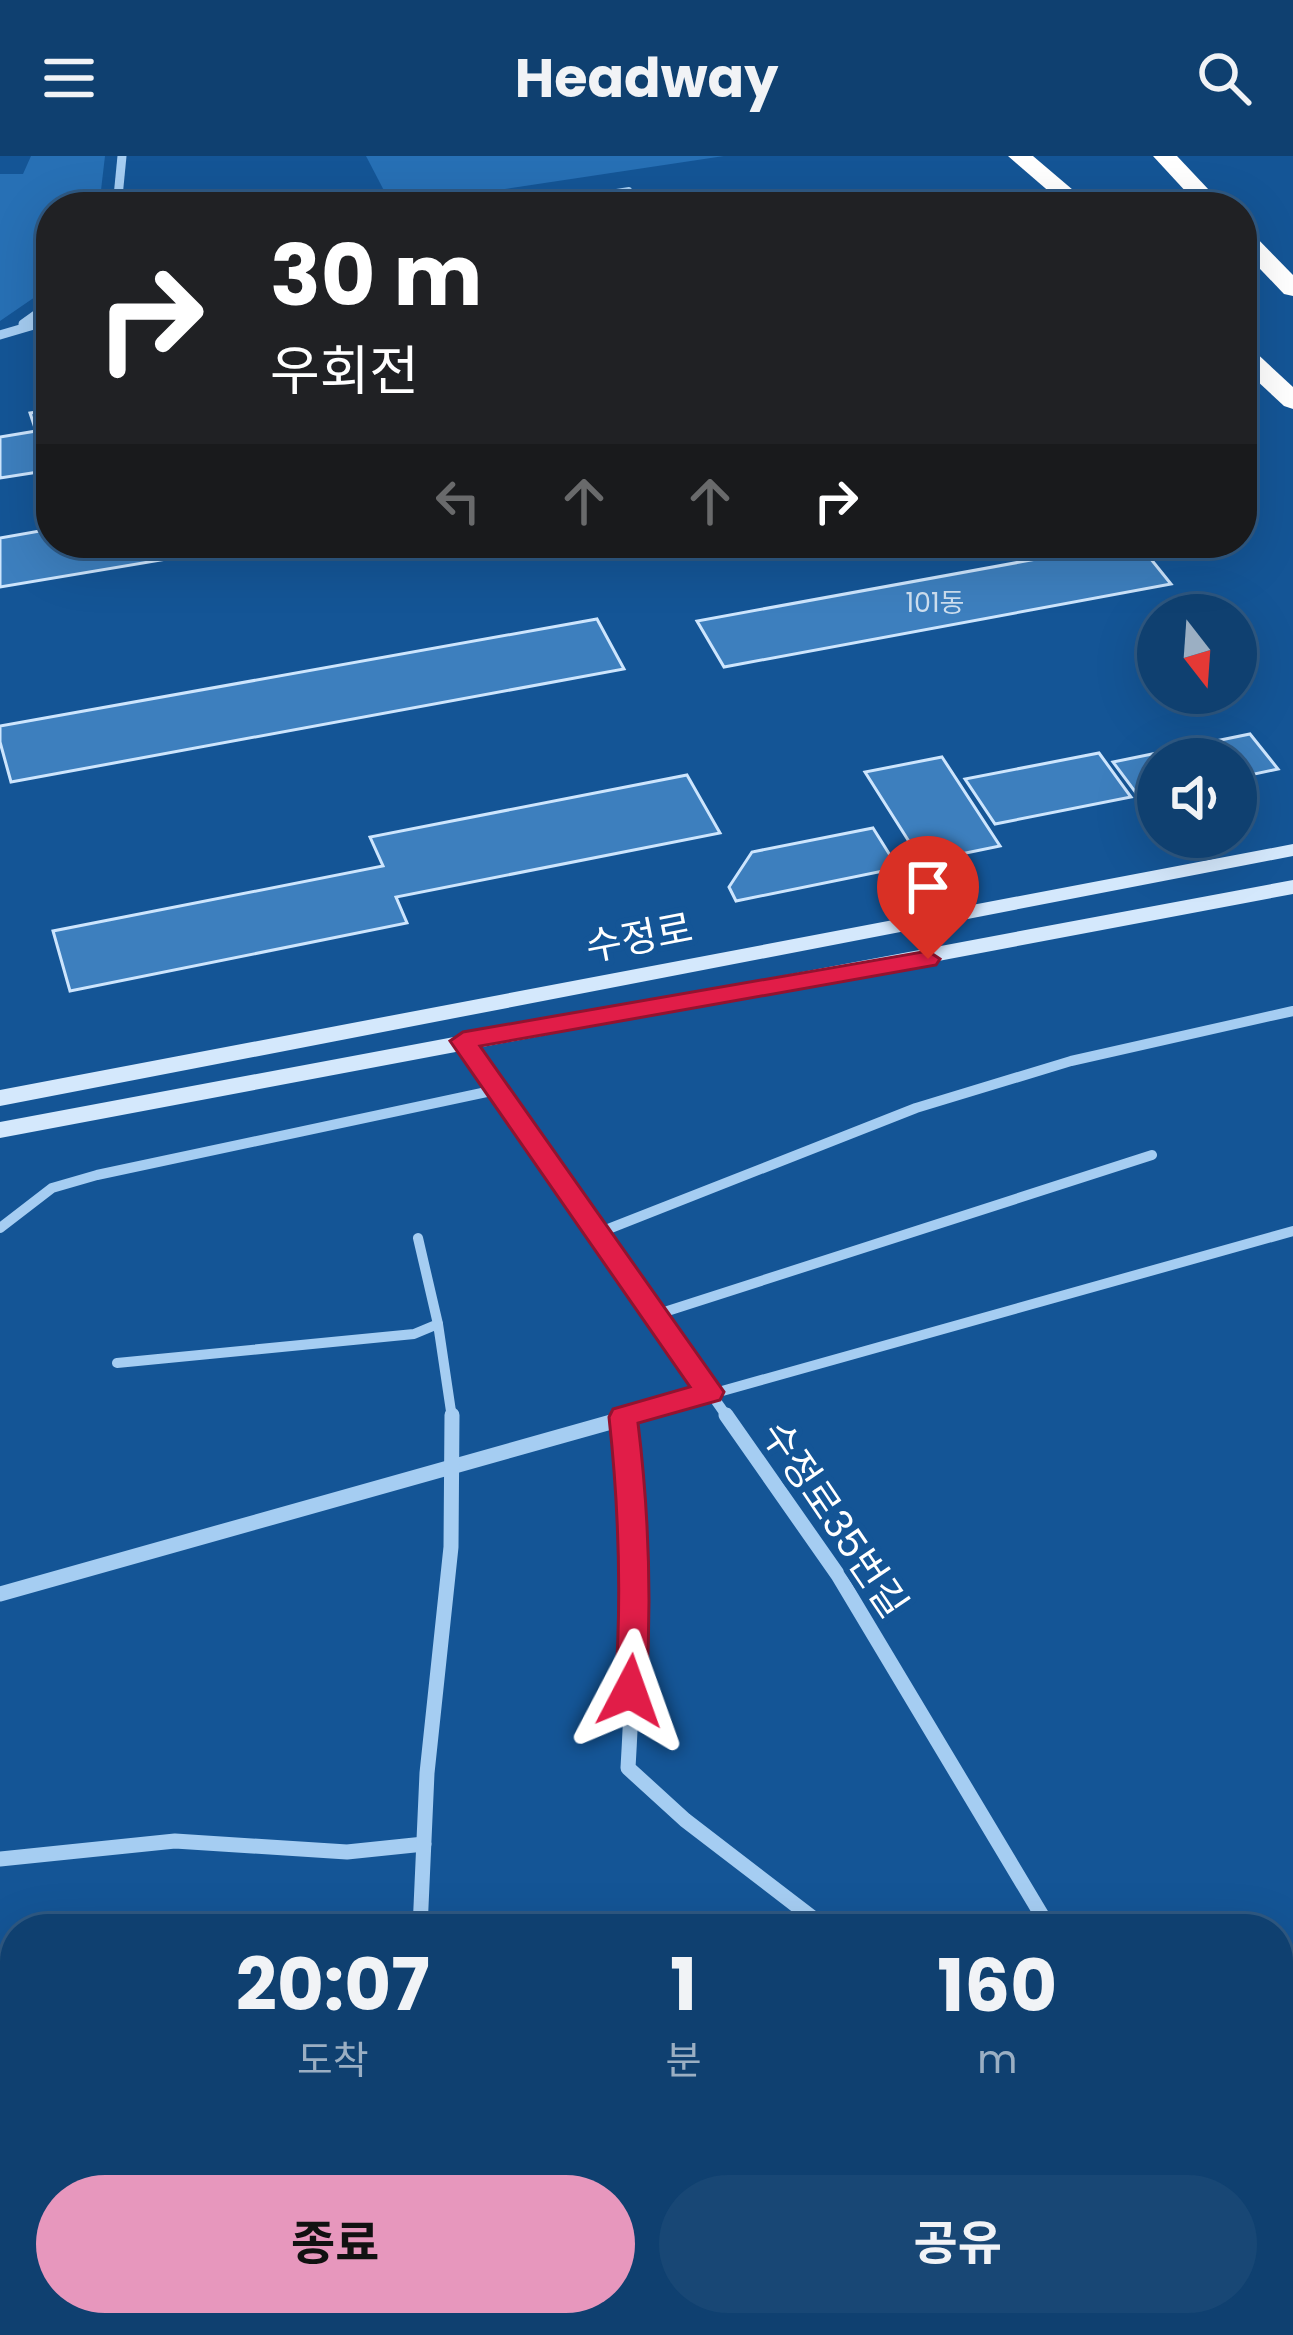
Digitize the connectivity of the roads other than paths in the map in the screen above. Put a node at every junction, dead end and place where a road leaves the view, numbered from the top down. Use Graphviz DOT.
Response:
graph roads {
  1 [pos="122,156"];
  2 [pos="1019,156"];
  3 [pos="1164,156"];
  4 [pos="629,190"];
  5 [pos="118,192"];
  6 [pos="617,192"];
  7 [pos="1063,192"];
  8 [pos="1199,192"];
  9 [pos="1257,252"];
  10 [pos="1293,289"];
  11 [pos="36,315"];
  12 [pos="36,325"];
  13 [pos="12,332"];
  14 [pos="0,335"];
  15 [pos="1257,366"];
  16 [pos="1293,401"];
  17 [pos="1293,850"];
  18 [pos="1293,886"];
  19 [pos="1293,1011"];
  20 [pos="463,1041"];
  21 [pos="496,1090"];
  22 [pos="0,1098"];
  23 [pos="0,1130"];
  24 [pos="1152,1155"];
  25 [pos="0,1228"];
  26 [pos="1293,1231"];
  27 [pos="598,1233"];
  28 [pos="418,1238"];
  29 [pos="655,1315"];
  30 [pos="438,1324"];
  31 [pos="117,1363"];
  32 [pos="710,1392"];
  33 [pos="623,1417"];
  34 [pos="453,1465"];
  35 [pos="0,1594"];
  36 [pos="424,1844"];
  37 [pos="0,1859"];
  38 [pos="421,1914"];
  39 [pos="807,1914"];
  40 [pos="1041,1914"];
  1 -- 5 [label="street"];
  2 -- 7 [label="highway"];
  3 -- 8 [label="highway"];
  4 -- 6 [label="lane"];
  9 -- 10 [label="highway"];
  11 -- 13 [label="street"];
  12 -- 13 [label="street"];
  13 -- 14 [label="street"];
  15 -- 16 [label="highway"];
  17 -- 22 [label="main road, 수정로"];
  18 -- 20 [label="main road, 수정로"];
  19 -- 27 [label="street"];
  20 -- 21 [label="street, 수정로35번길"];
  20 -- 23 [label="main road, 수정로"];
  21 -- 25 [label="street"];
  21 -- 27 [label="street, 수정로35번길"];
  24 -- 29 [label="street"];
  26 -- 32 [label="street"];
  27 -- 29 [label="street, 수정로35번길"];
  28 -- 30 [label="street"];
  29 -- 32 [label="street, 수정로35번길"];
  30 -- 31 [label="street"];
  30 -- 34 [label="street"];
  32 -- 33 [label="street"];
  32 -- 40 [label="street, 수정로35번길"];
  33 -- 34 [label="street"];
  33 -- 39 [label="street"];
  34 -- 35 [label="street"];
  34 -- 36 [label="street"];
  36 -- 37 [label="street"];
  36 -- 38 [label="street"];
}
